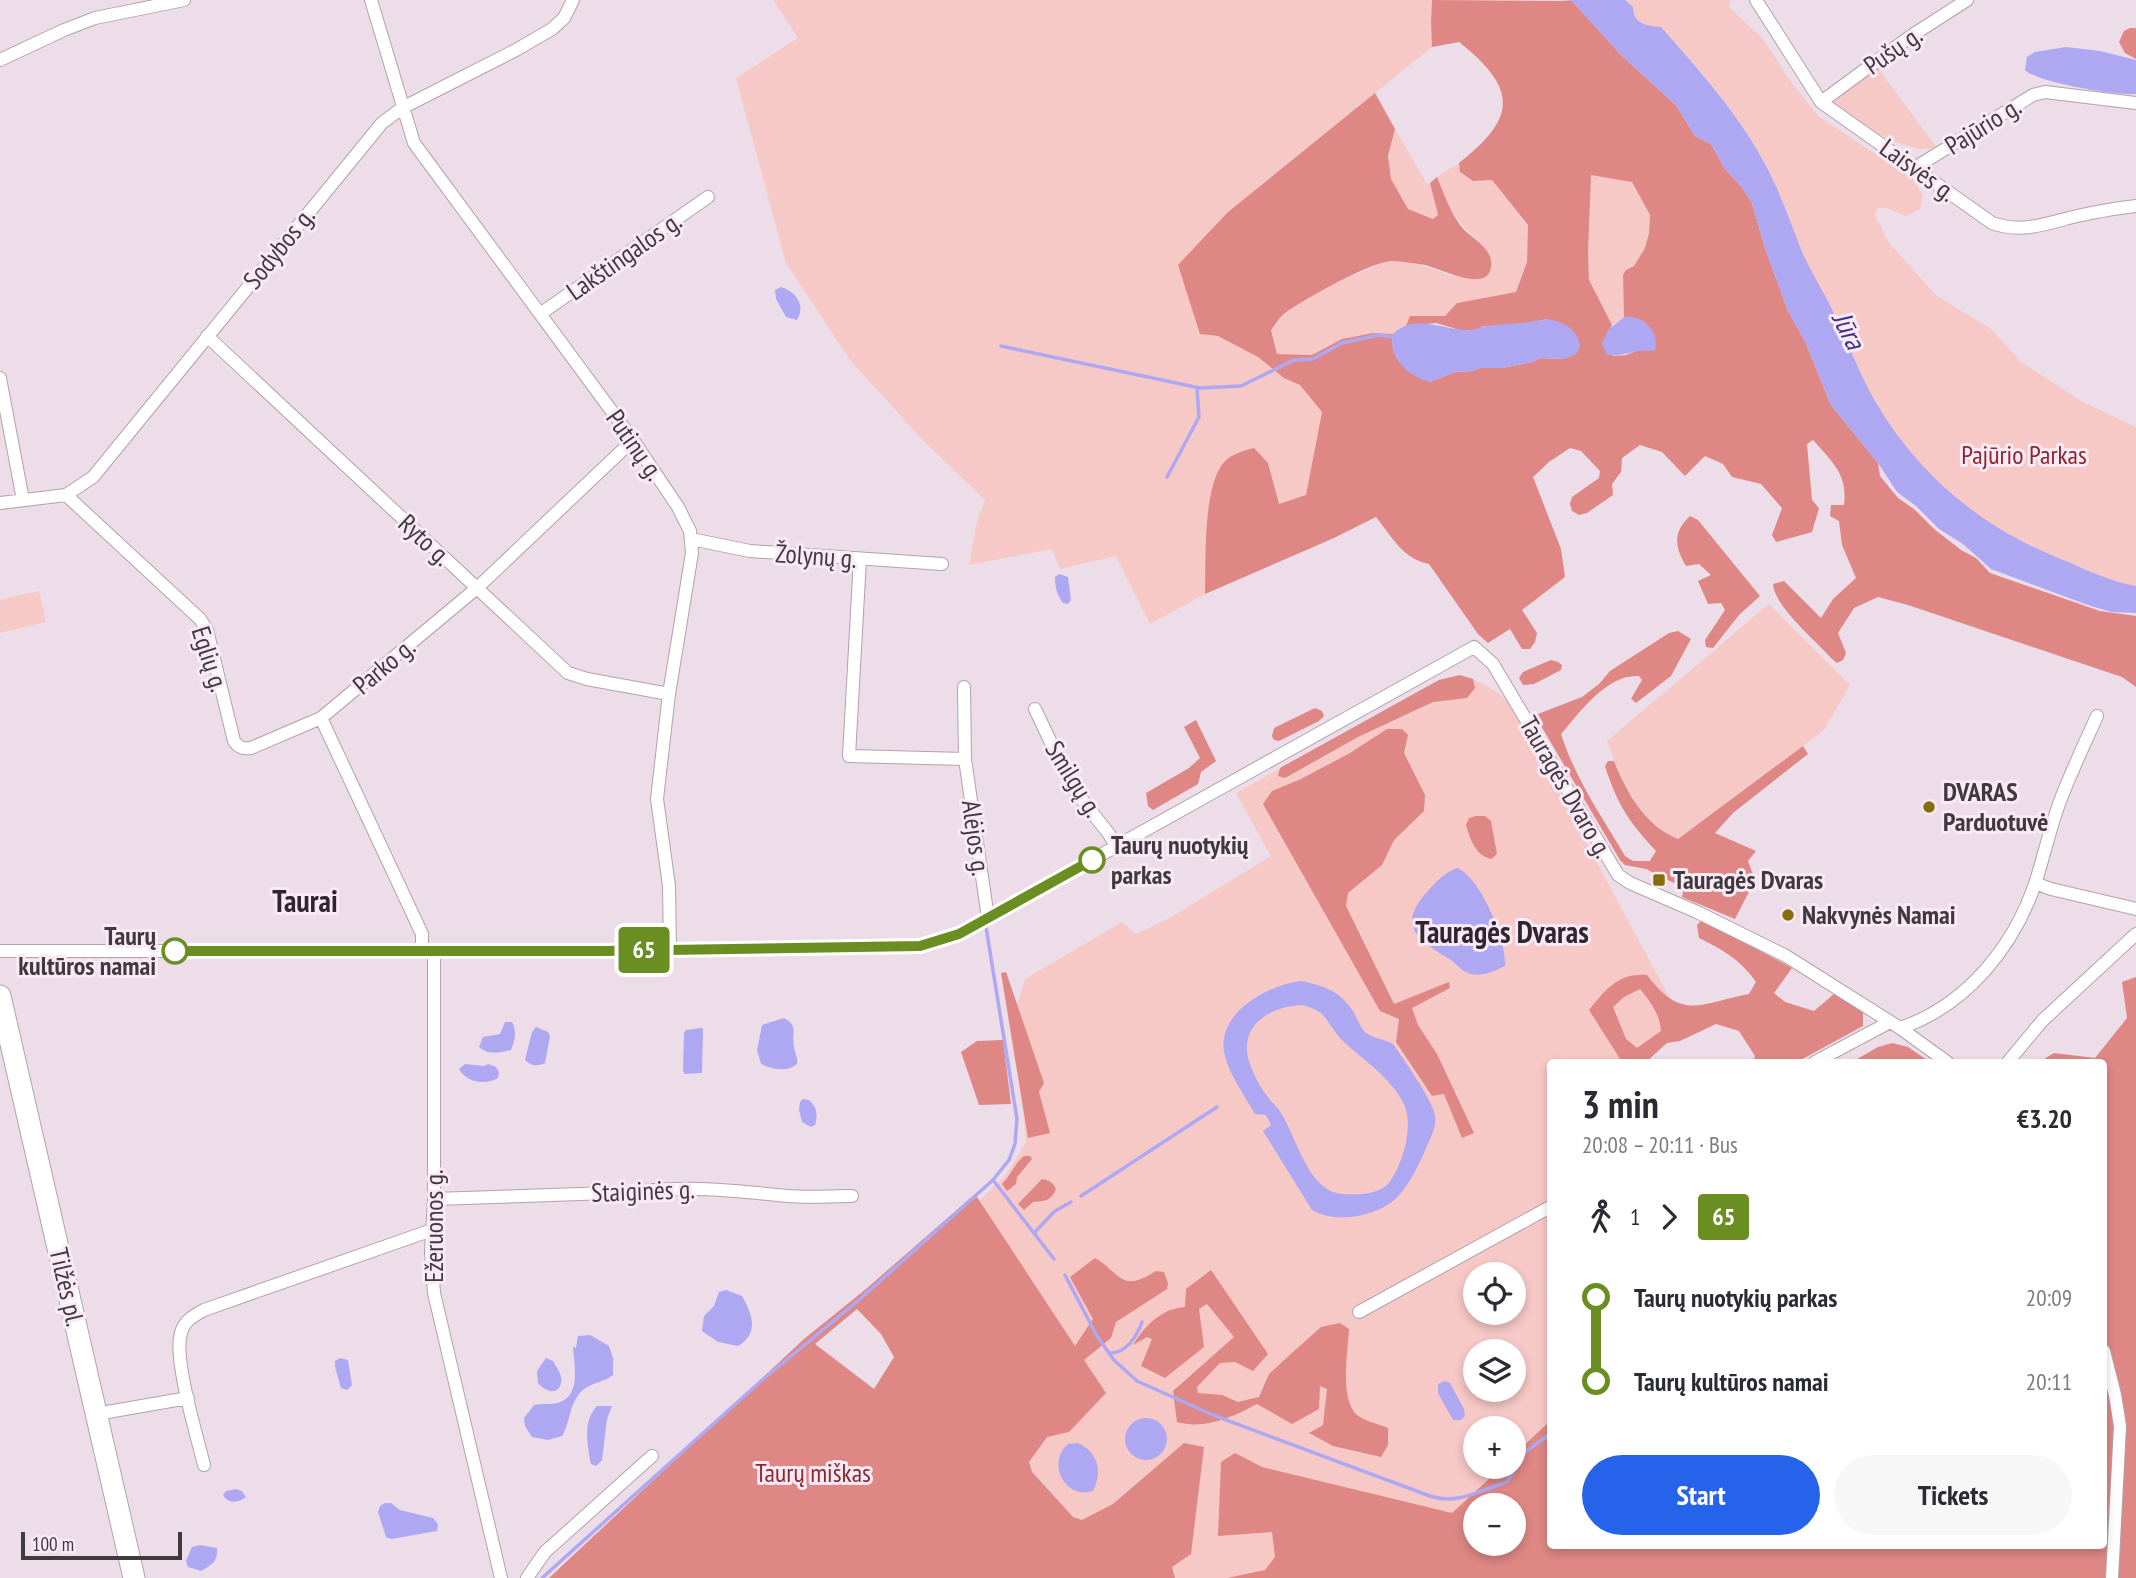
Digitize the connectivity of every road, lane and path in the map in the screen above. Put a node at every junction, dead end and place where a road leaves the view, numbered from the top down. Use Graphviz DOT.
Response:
graph roads {
  1 [pos="184,0"];
  2 [pos="371,0"];
  3 [pos="573,0"];
  4 [pos="1756,0"];
  5 [pos="1967,0"];
  6 [pos="0,60"];
  7 [pos="1821,102"];
  8 [pos="2136,103"];
  9 [pos="402,108"];
  10 [pos="1916,167"];
  11 [pos="708,197"];
  12 [pos="2136,206"];
  13 [pos="540,314"];
  14 [pos="207,336"];
  15 [pos="0,378"];
  16 [pos="633,440"];
  17 [pos="66,495"];
  18 [pos="23,500"];
  19 [pos="0,503"];
  20 [pos="691,539"];
  21 [pos="860,559"];
  22 [pos="942,564"];
  23 [pos="477,588"];
  24 [pos="964,687"];
  25 [pos="669,694"];
  26 [pos="1035,709"];
  27 [pos="2097,716"];
  28 [pos="321,718"];
  29 [pos="965,759"];
  30 [pos="1116,846"];
  31 [pos="2035,883"];
  32 [pos="2136,909"];
  33 [pos="988,918"];
  34 [pos="2136,934"];
  35 [pos="428,950"];
  36 [pos="670,950"];
  37 [pos="0,951"];
  38 [pos="0,996"];
  39 [pos="1895,1025"];
  40 [pos="1821,1059"];
  41 [pos="1943,1059"];
  42 [pos="2010,1059"];
  43 [pos="852,1196"];
  44 [pos="434,1199"];
  45 [pos="1547,1209"];
  46 [pos="432,1230"];
  47 [pos="1359,1312"];
  48 [pos="2107,1363"];
  49 [pos="188,1398"];
  50 [pos="96,1414"];
  51 [pos="652,1456"];
  52 [pos="204,1465"];
  53 [pos="134,1578"];
  54 [pos="501,1578"];
  55 [pos="527,1578"];
  56 [pos="2112,1578"];
  1 -- 6 [label="street"];
  2 -- 9 [label="street, Putinų g."];
  3 -- 9 [label="street, Sodybos g."];
  4 -- 7 [label="street, Laisvės g."];
  5 -- 7 [label="street, Pušų g."];
  7 -- 10 [label="street, Laisvės g."];
  8 -- 10 [label="street, Pajūrio g."];
  9 -- 13 [label="street, Putinų g."];
  9 -- 14 [label="street, Sodybos g."];
  10 -- 12 [label="street, Laisvės g."];
  11 -- 13 [label="street, Lakštingalos g."];
  13 -- 16 [label="street, Putinų g."];
  14 -- 17 [label="street, Sodybos g."];
  14 -- 23 [label="street, Ryto g."];
  15 -- 18 [label="street"];
  16 -- 20 [label="street, Putinų g."];
  16 -- 23 [label="street, Parko g."];
  17 -- 18 [label="street, Sodybos g."];
  17 -- 28 [label="street, Eglių g."];
  18 -- 19 [label="street, Sodybos g."];
  20 -- 21 [label="street, Žolynų g."];
  20 -- 25 [label="street, Putinų g."];
  21 -- 22 [label="street, Žolynų g."];
  21 -- 29 [label="street"];
  23 -- 25 [label="street, Ryto g."];
  23 -- 28 [label="street, Parko g."];
  24 -- 29 [label="street, Alėjos g."];
  25 -- 36 [label="street, Putinų g."];
  26 -- 30 [label="street, Smilgų g."];
  27 -- 31 [label="street"];
  28 -- 35 [label="street"];
  29 -- 33 [label="street, Alėjos g."];
  30 -- 33 [label="street, Tauragės Dvaro g."];
  30 -- 39 [label="street, Tauragės Dvaro g."];
  31 -- 32 [label="street"];
  31 -- 39 [label="street"];
  33 -- 36 [label="street"];
  34 -- 42 [label="street"];
  35 -- 36 [label="street"];
  35 -- 37 [label="street"];
  35 -- 44 [label="street, Ežeruonos g."];
  38 -- 50 [label="highway, Tilžės pl."];
  39 -- 40 [label="street"];
  39 -- 41 [label="street"];
  43 -- 44 [label="street, Staiginės g."];
  44 -- 46 [label="street, Ežeruonos g."];
  45 -- 47 [label="street"];
  46 -- 49 [label="street"];
  46 -- 54 [label="street, Ežeruonos g."];
  48 -- 56 [label="street"];
  49 -- 50 [label="street"];
  49 -- 52 [label="street"];
  50 -- 53 [label="highway, Tilžės pl."];
  51 -- 55 [label="street"];
}
